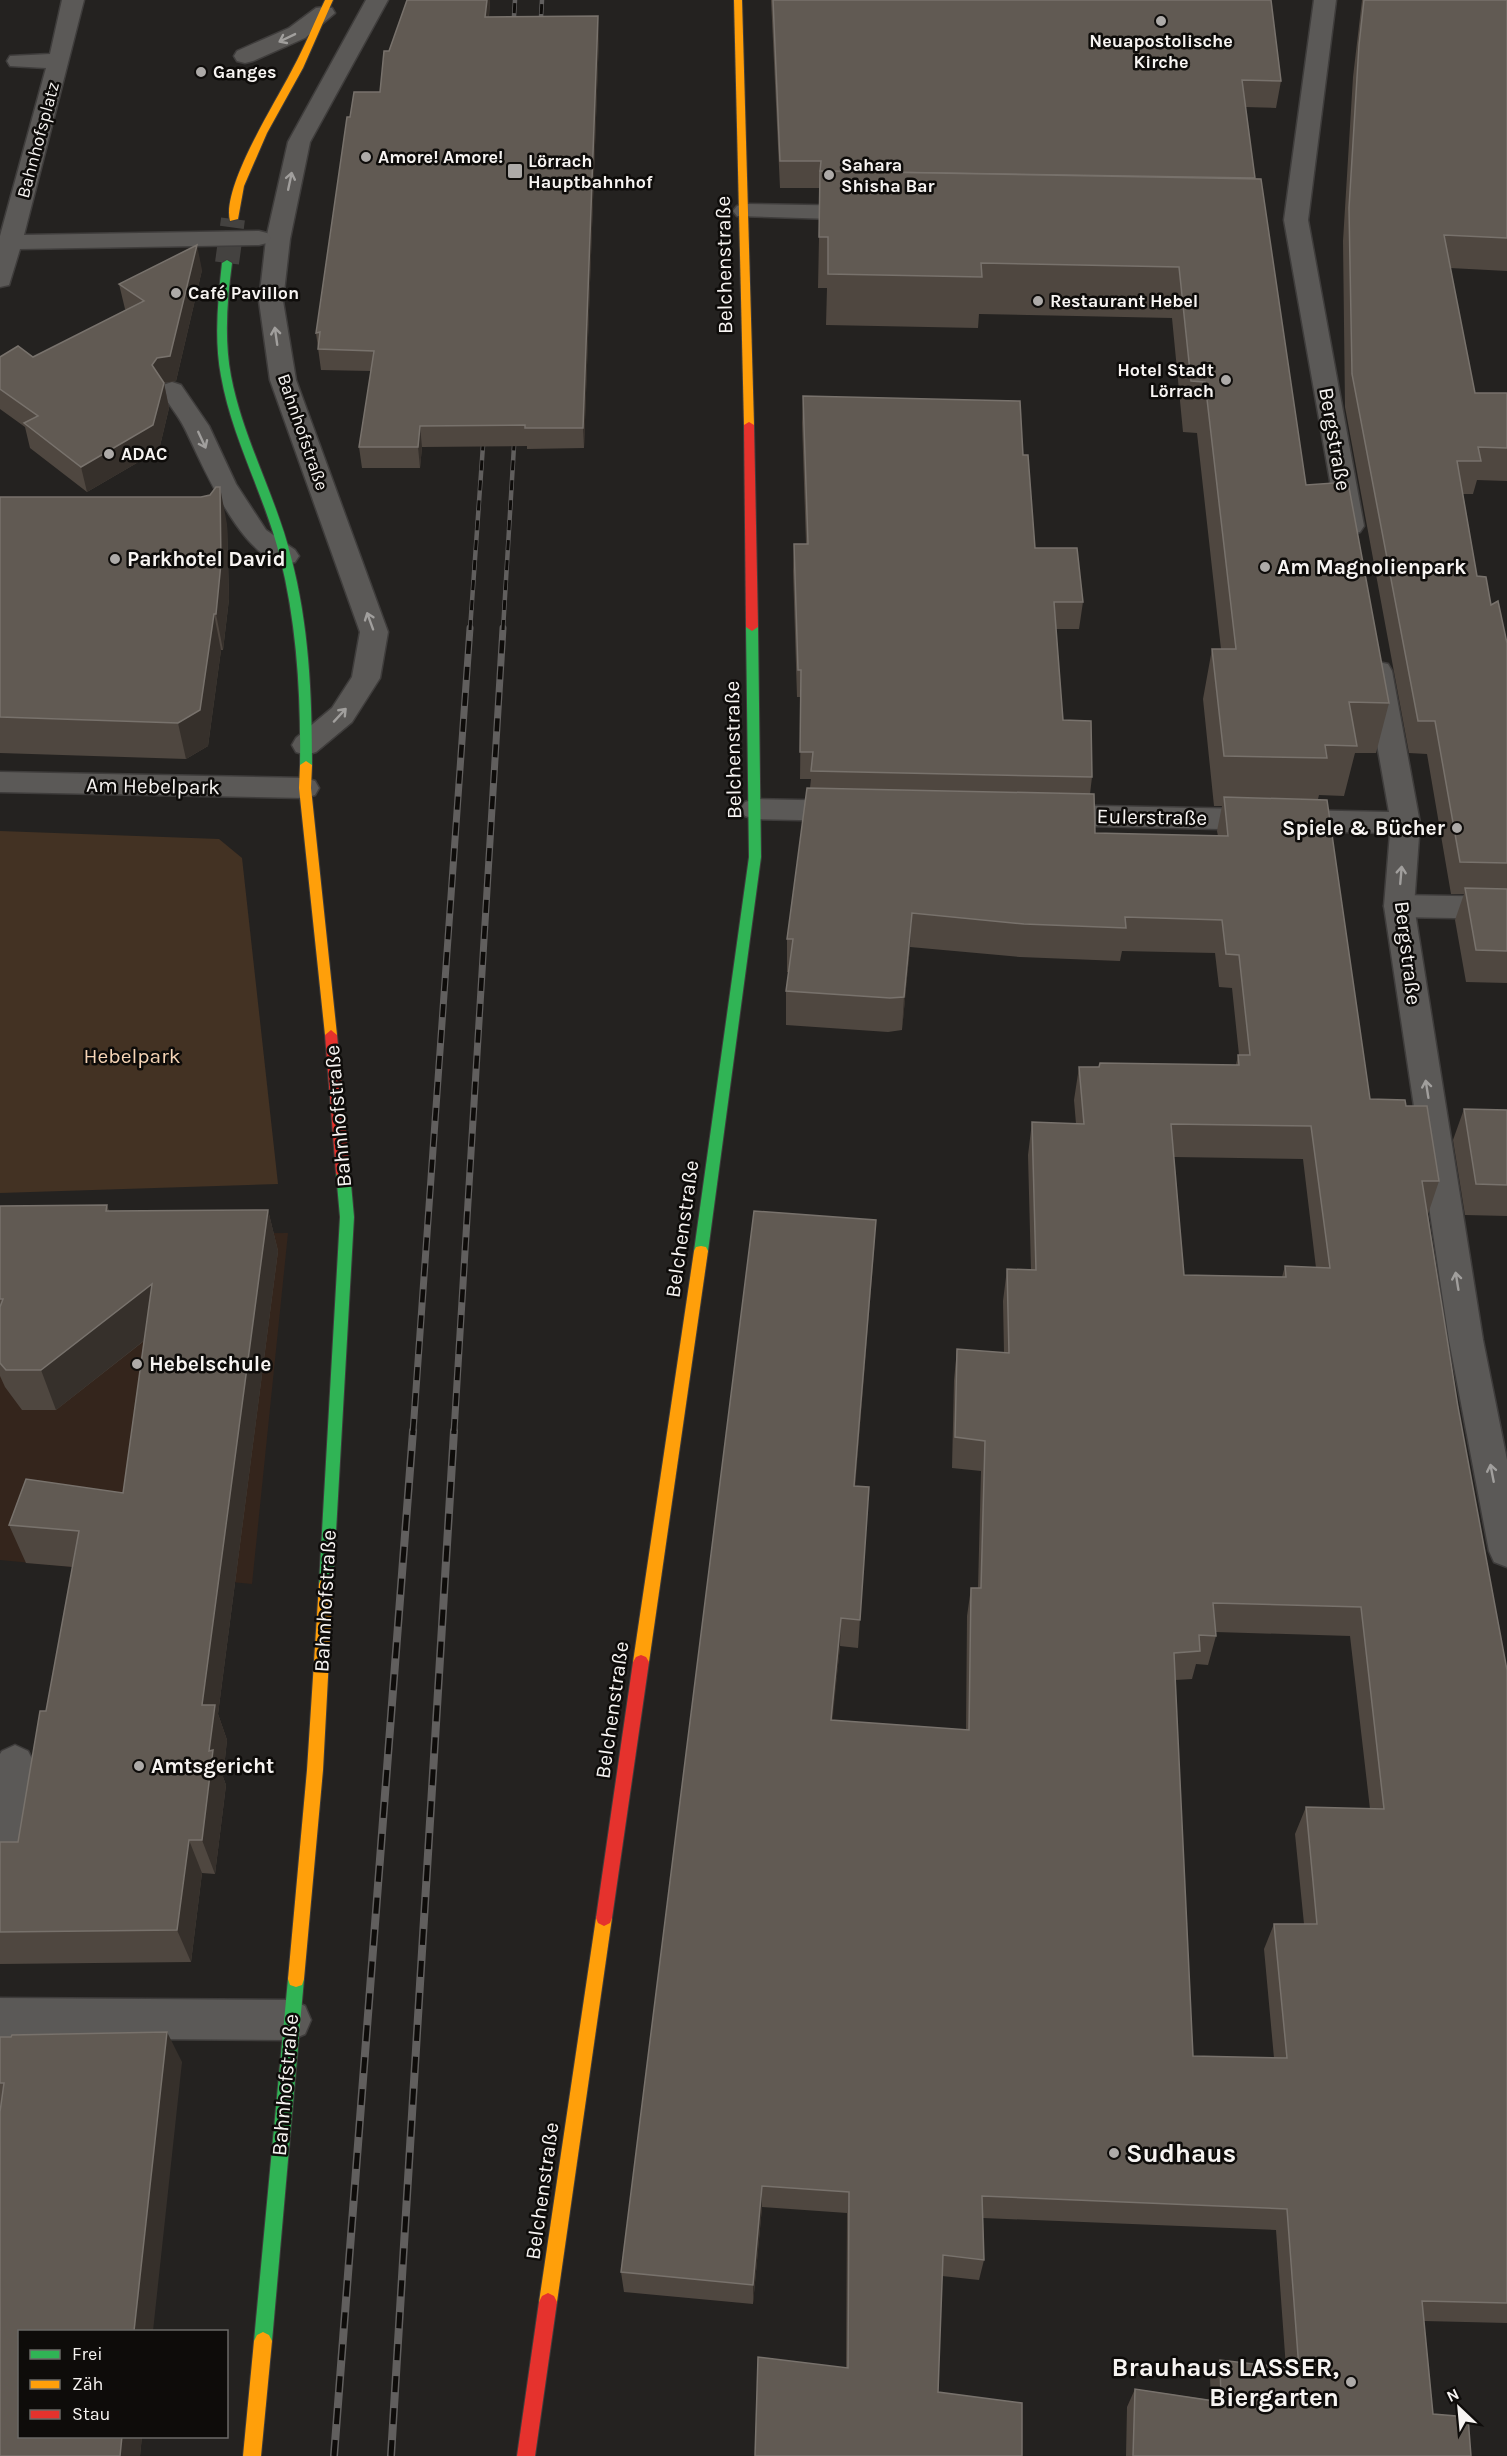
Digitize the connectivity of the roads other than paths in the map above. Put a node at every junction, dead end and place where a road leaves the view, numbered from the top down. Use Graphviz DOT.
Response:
graph roads {
  1 [pos="73,0"];
  2 [pos="377,0"];
  3 [pos="738,0"];
  4 [pos="1325,0"];
  5 [pos="327,7"];
  6 [pos="245,56"];
  7 [pos="18,61"];
  8 [pos="59,61"];
  9 [pos="745,211"];
  10 [pos="889,214"];
  11 [pos="233,219"];
  12 [pos="1272,220"];
  13 [pos="1296,220"];
  14 [pos="259,238"];
  15 [pos="10,242"];
  16 [pos="226,263"];
  17 [pos="0,280"];
  18 [pos="172,390"];
  19 [pos="1355,546"];
  20 [pos="286,556"];
  21 [pos="1374,650"];
  22 [pos="306,746"];
  23 [pos="10,783"];
  24 [pos="305,789"];
  25 [pos="755,809"];
  26 [pos="873,812"];
  27 [pos="1027,815"];
  28 [pos="1405,823"];
  29 [pos="1399,906"];
  30 [pos="1507,908"];
  31 [pos="1507,1551"];
  32 [pos="15,1763"];
  33 [pos="0,1864"];
  34 [pos="0,2018"];
  35 [pos="291,2020"];
  36 [pos="252,2456"];
  37 [pos="526,2456"];
  1 -- 8 [label="street, Bahnhofsplatz"];
  22 -- 2 [label="street, Bahnhofstraße, one-way"];
  3 -- 9 [label="main road, Belchenstraße"];
  4 -- 13 [label="street, Bergstraße"];
  5 -- 6 [label="street, one-way"];
  5 -- 11 [label="main road"];
  7 -- 8 [label="street"];
  8 -- 15 [label="street, Bahnhofsplatz"];
  9 -- 10 [label="street"];
  9 -- 25 [label="main road, Belchenstraße"];
  12 -- 13 [label="street"];
  13 -- 19 [label="street, Bergstraße"];
  14 -- 15 [label="street"];
  15 -- 17 [label="street, Bahnhofsplatz"];
  16 -- 20 [label="main road, Bahnhofstraße"];
  18 -- 20 [label="street, one-way"];
  20 -- 22 [label="main road, Bahnhofstraße"];
  21 -- 28 [label="street, Bergstraße"];
  22 -- 24 [label="main road, Bahnhofstraße"];
  23 -- 24 [label="street, Am Hebelpark"];
  24 -- 35 [label="main road, Bahnhofstraße"];
  25 -- 26 [label="street"];
  25 -- 37 [label="main road, Belchenstraße"];
  27 -- 28 [label="street, Eulerstraße"];
  29 -- 28 [label="street, Bergstraße, one-way"];
  29 -- 30 [label="street"];
  31 -- 29 [label="street, Bergstraße, one-way"];
  32 -- 33 [label="street"];
  34 -- 35 [label="street"];
  35 -- 36 [label="main road, Bahnhofstraße"];
}
